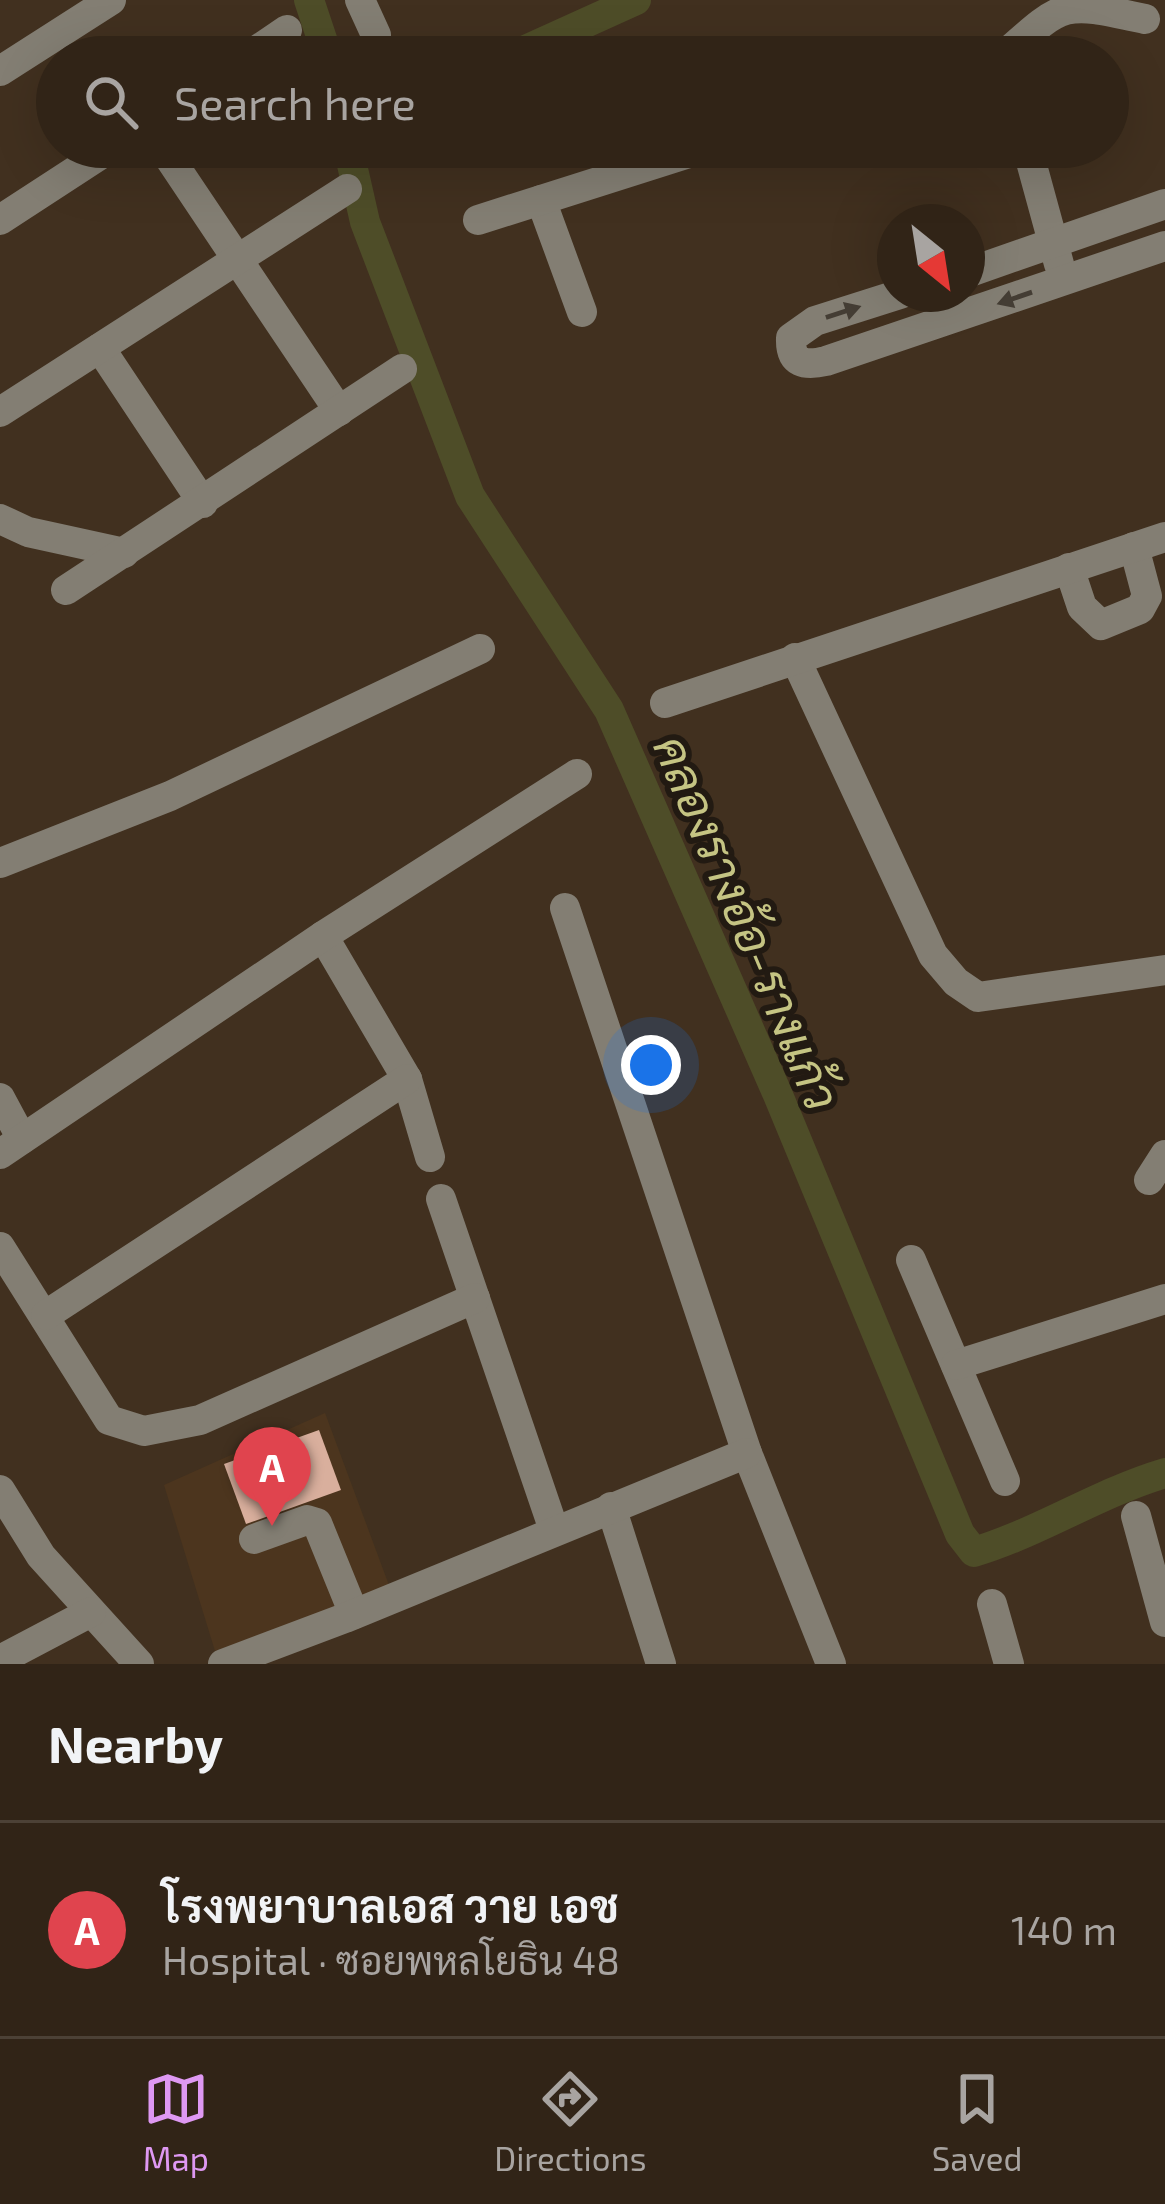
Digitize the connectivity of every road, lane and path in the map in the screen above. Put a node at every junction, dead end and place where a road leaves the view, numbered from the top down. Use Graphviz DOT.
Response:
graph roads {
  1 [pos="111,0"];
  2 [pos="359,0"];
  3 [pos="1145,19"];
  4 [pos="287,30"];
  5 [pos="376,35"];
  6 [pos="55,36"];
  7 [pos="278,36"];
  8 [pos="1028,36"];
  9 [pos="36,48"];
  10 [pos="0,71"];
  11 [pos="80,168"];
  12 [pos="176,168"];
  13 [pos="642,168"];
  14 [pos="1033,168"];
  15 [pos="346,190"];
  16 [pos="542,200"];
  17 [pos="1165,204"];
  18 [pos="0,220"];
  19 [pos="478,220"];
  20 [pos="1054,245"];
  21 [pos="1165,246"];
  22 [pos="238,259"];
  23 [pos="985,267"];
  24 [pos="1064,281"];
  25 [pos="877,302"];
  26 [pos="985,308"];
  27 [pos="582,312"];
  28 [pos="972,312"];
  29 [pos="100,348"];
  30 [pos="402,369"];
  31 [pos="339,411"];
  32 [pos="0,412"];
  33 [pos="203,503"];
  34 [pos="0,519"];
  35 [pos="1165,537"];
  36 [pos="1134,548"];
  37 [pos="124,553"];
  38 [pos="1069,568"];
  39 [pos="66,590"];
  40 [pos="480,649"];
  41 [pos="795,658"];
  42 [pos="665,703"];
  43 [pos="577,774"];
  44 [pos="0,863"];
  45 [pos="565,908"];
  46 [pos="323,936"];
  47 [pos="1165,970"];
  48 [pos="407,1078"];
  49 [pos="0,1098"];
  50 [pos="11,1146"];
  51 [pos="430,1157"];
  52 [pos="441,1199"];
  53 [pos="0,1247"];
  54 [pos="911,1260"];
  55 [pos="475,1298"];
  56 [pos="1165,1300"];
  57 [pos="46,1316"];
  58 [pos="956,1365"];
  59 [pos="747,1453"];
  60 [pos="1005,1481"];
  61 [pos="0,1490"];
  62 [pos="611,1507"];
  63 [pos="1136,1516"];
  64 [pos="554,1531"];
  65 [pos="254,1539"];
  66 [pos="992,1604"];
  67 [pos="92,1612"];
  68 [pos="354,1614"];
  69 [pos="1165,1622"];
  70 [pos="0,1660"];
  71 [pos="139,1664"];
  72 [pos="224,1664"];
  73 [pos="661,1664"];
  74 [pos="831,1664"];
  75 [pos="1009,1664"];
  1 -- 6 [label="street"];
  2 -- 5 [label="street"];
  3 -- 8 [label="street"];
  4 -- 7 [label="street"];
  9 -- 10 [label="street"];
  11 -- 18 [label="street"];
  12 -- 22 [label="street"];
  13 -- 16 [label="street"];
  14 -- 20 [label="street"];
  15 -- 22 [label="street"];
  16 -- 19 [label="street"];
  16 -- 27 [label="street"];
  17 -- 20 [label="street"];
  20 -- 23 [label="street"];
  20 -- 24 [label="street"];
  21 -- 24 [label="street"];
  22 -- 29 [label="street"];
  22 -- 31 [label="street"];
  24 -- 26 [label="street, one-way"];
  28 -- 25 [label="street, one-way"];
  29 -- 32 [label="street"];
  29 -- 33 [label="street"];
  30 -- 31 [label="street"];
  31 -- 33 [label="street"];
  33 -- 37 [label="street"];
  34 -- 37 [label="street"];
  35 -- 36 [label="street"];
  36 -- 38 [label="street"];
  36 -- 38 [label="street"];
  37 -- 39 [label="street"];
  38 -- 41 [label="street"];
  40 -- 44 [label="street"];
  41 -- 42 [label="street"];
  41 -- 47 [label="street"];
  43 -- 46 [label="street"];
  45 -- 59 [label="street"];
  46 -- 48 [label="street"];
  46 -- 50 [label="street"];
  48 -- 51 [label="street"];
  48 -- 57 [label="street"];
  49 -- 50 [label="street"];
  52 -- 55 [label="street"];
  53 -- 57 [label="street"];
  54 -- 58 [label="street"];
  55 -- 57 [label="street"];
  55 -- 64 [label="street"];
  56 -- 58 [label="street"];
  58 -- 60 [label="street"];
  59 -- 62 [label="street"];
  59 -- 74 [label="street"];
  61 -- 67 [label="street"];
  62 -- 64 [label="street"];
  62 -- 73 [label="street"];
  63 -- 69 [label="street"];
  64 -- 68 [label="street"];
  65 -- 68 [label="street"];
  66 -- 75 [label="street"];
  67 -- 70 [label="street"];
  67 -- 71 [label="street"];
  68 -- 72 [label="street"];
}
